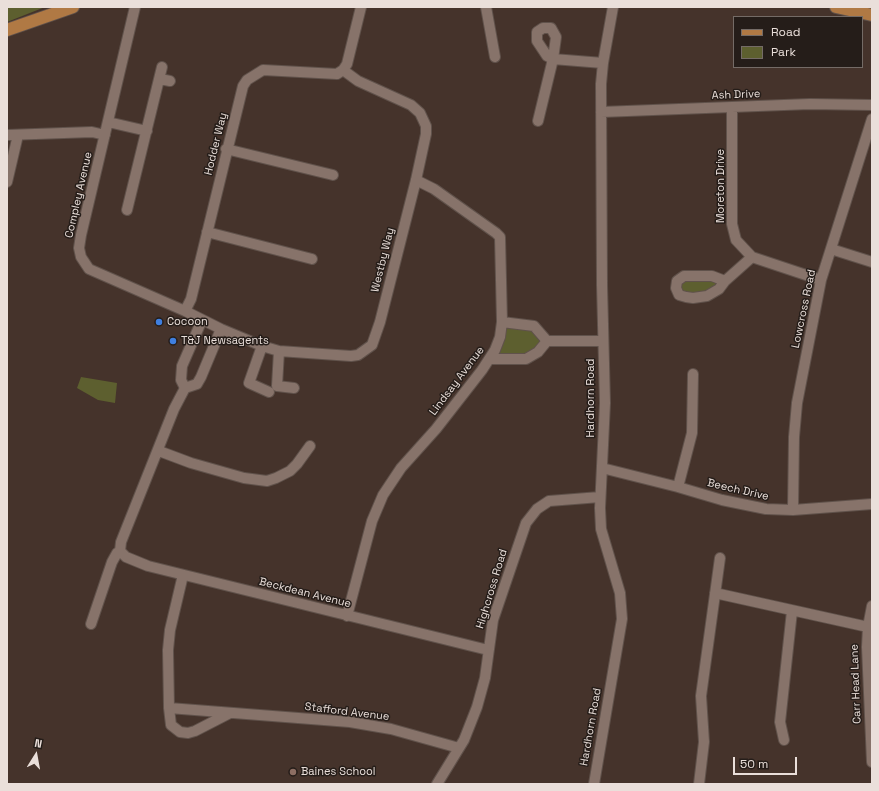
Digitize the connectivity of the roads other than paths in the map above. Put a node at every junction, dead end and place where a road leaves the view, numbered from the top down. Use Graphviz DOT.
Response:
graph roads {
  1 [pos="73,7"];
  2 [pos="135,7"];
  3 [pos="361,7"];
  4 [pos="486,7"];
  5 [pos="613,7"];
  6 [pos="836,7"];
  7 [pos="872,15"];
  8 [pos="7,30"];
  9 [pos="490,52"];
  10 [pos="603,62"];
  11 [pos="162,67"];
  12 [pos="343,70"];
  13 [pos="160,79"];
  14 [pos="170,81"];
  15 [pos="872,105"];
  16 [pos="732,108"];
  17 [pos="601,112"];
  18 [pos="872,119"];
  19 [pos="108,122"];
  20 [pos="538,122"];
  21 [pos="147,131"];
  22 [pos="7,135"];
  23 [pos="18,135"];
  24 [pos="105,135"];
  25 [pos="226,149"];
  26 [pos="333,175"];
  27 [pos="416,180"];
  28 [pos="7,182"];
  29 [pos="132,204"];
  30 [pos="207,232"];
  31 [pos="830,249"];
  32 [pos="752,257"];
  33 [pos="312,259"];
  34 [pos="872,262"];
  35 [pos="821,280"];
  36 [pos="725,281"];
  37 [pos="185,311"];
  38 [pos="202,320"];
  39 [pos="502,322"];
  40 [pos="221,329"];
  41 [pos="547,341"];
  42 [pos="602,341"];
  43 [pos="262,346"];
  44 [pos="279,351"];
  45 [pos="490,359"];
  46 [pos="693,374"];
  47 [pos="185,388"];
  48 [pos="294,388"];
  49 [pos="269,392"];
  50 [pos="310,446"];
  51 [pos="159,451"];
  52 [pos="602,468"];
  53 [pos="678,487"];
  54 [pos="600,497"];
  55 [pos="872,504"];
  56 [pos="792,510"];
  57 [pos="120,551"];
  58 [pos="720,558"];
  59 [pos="183,575"];
  60 [pos="715,593"];
  61 [pos="872,606"];
  62 [pos="792,611"];
  63 [pos="347,616"];
  64 [pos="91,624"];
  65 [pos="868,627"];
  66 [pos="488,650"];
  67 [pos="169,708"];
  68 [pos="230,713"];
  69 [pos="784,740"];
  70 [pos="459,748"];
  71 [pos="872,762"];
  72 [pos="437,784"];
  73 [pos="594,784"];
  74 [pos="699,784"];
  1 -- 8 [label="main road"];
  2 -- 19 [label="street, Compley Avenue"];
  3 -- 12 [label="street"];
  4 -- 9 [label="street"];
  5 -- 10 [label="street, Hardhorn Road"];
  6 -- 7 [label="main road"];
  10 -- 17 [label="street, Hardhorn Road"];
  10 -- 20 [label="street"];
  11 -- 13 [label="street"];
  12 -- 25 [label="street, Hodder Way"];
  12 -- 27 [label="street, Westby Way"];
  13 -- 14 [label="street"];
  13 -- 21 [label="street"];
  15 -- 16 [label="street, Ash Drive"];
  16 -- 17 [label="street, Ash Drive"];
  16 -- 32 [label="street, Moreton Drive"];
  17 -- 42 [label="street, Hardhorn Road"];
  18 -- 31 [label="street, Lowcross Road"];
  19 -- 21 [label="street"];
  19 -- 24 [label="street, Compley Avenue"];
  21 -- 29 [label="street"];
  22 -- 23 [label="street"];
  23 -- 24 [label="street"];
  23 -- 28 [label="street"];
  24 -- 37 [label="street, Compley Avenue"];
  25 -- 26 [label="street"];
  25 -- 30 [label="street, Hodder Way"];
  27 -- 39 [label="street, Lindsay Avenue"];
  27 -- 44 [label="street, Westby Way"];
  30 -- 33 [label="street"];
  30 -- 37 [label="street, Hodder Way"];
  31 -- 34 [label="street"];
  31 -- 35 [label="street, Lowcross Road"];
  32 -- 35 [label="street, Moreton Drive"];
  32 -- 36 [label="street"];
  35 -- 56 [label="street, Lowcross Road"];
  37 -- 38 [label="street, Compley Avenue"];
  38 -- 40 [label="street, Compley Avenue"];
  38 -- 47 [label="street"];
  39 -- 41 [label="street"];
  39 -- 45 [label="street, Lindsay Avenue"];
  40 -- 43 [label="street, Westby Way"];
  40 -- 47 [label="street"];
  41 -- 42 [label="street"];
  41 -- 45 [label="street"];
  42 -- 52 [label="street, Hardhorn Road"];
  43 -- 44 [label="street, Westby Way"];
  43 -- 49 [label="street"];
  44 -- 48 [label="street"];
  45 -- 63 [label="street, Lindsay Avenue"];
  46 -- 53 [label="street"];
  47 -- 51 [label="street"];
  50 -- 51 [label="street"];
  51 -- 57 [label="street"];
  52 -- 53 [label="street, Beech Drive"];
  52 -- 54 [label="street, Hardhorn Road"];
  53 -- 56 [label="street, Beech Drive"];
  54 -- 66 [label="street, Highcross Road"];
  54 -- 73 [label="street, Hardhorn Road"];
  55 -- 56 [label="street, Beech Drive"];
  57 -- 59 [label="street, Beckdean Avenue"];
  57 -- 64 [label="street"];
  58 -- 60 [label="street"];
  59 -- 63 [label="street, Beckdean Avenue"];
  59 -- 67 [label="street"];
  60 -- 62 [label="street"];
  60 -- 74 [label="street"];
  61 -- 65 [label="street, Carr Head Lane"];
  62 -- 65 [label="street"];
  62 -- 69 [label="street"];
  63 -- 66 [label="street, Beckdean Avenue"];
  65 -- 71 [label="street, Carr Head Lane"];
  66 -- 70 [label="street, Highcross Road"];
  67 -- 68 [label="street, Stafford Avenue"];
  67 -- 68 [label="street"];
  68 -- 70 [label="street, Stafford Avenue"];
  70 -- 72 [label="street, Highcross Road"];
}
